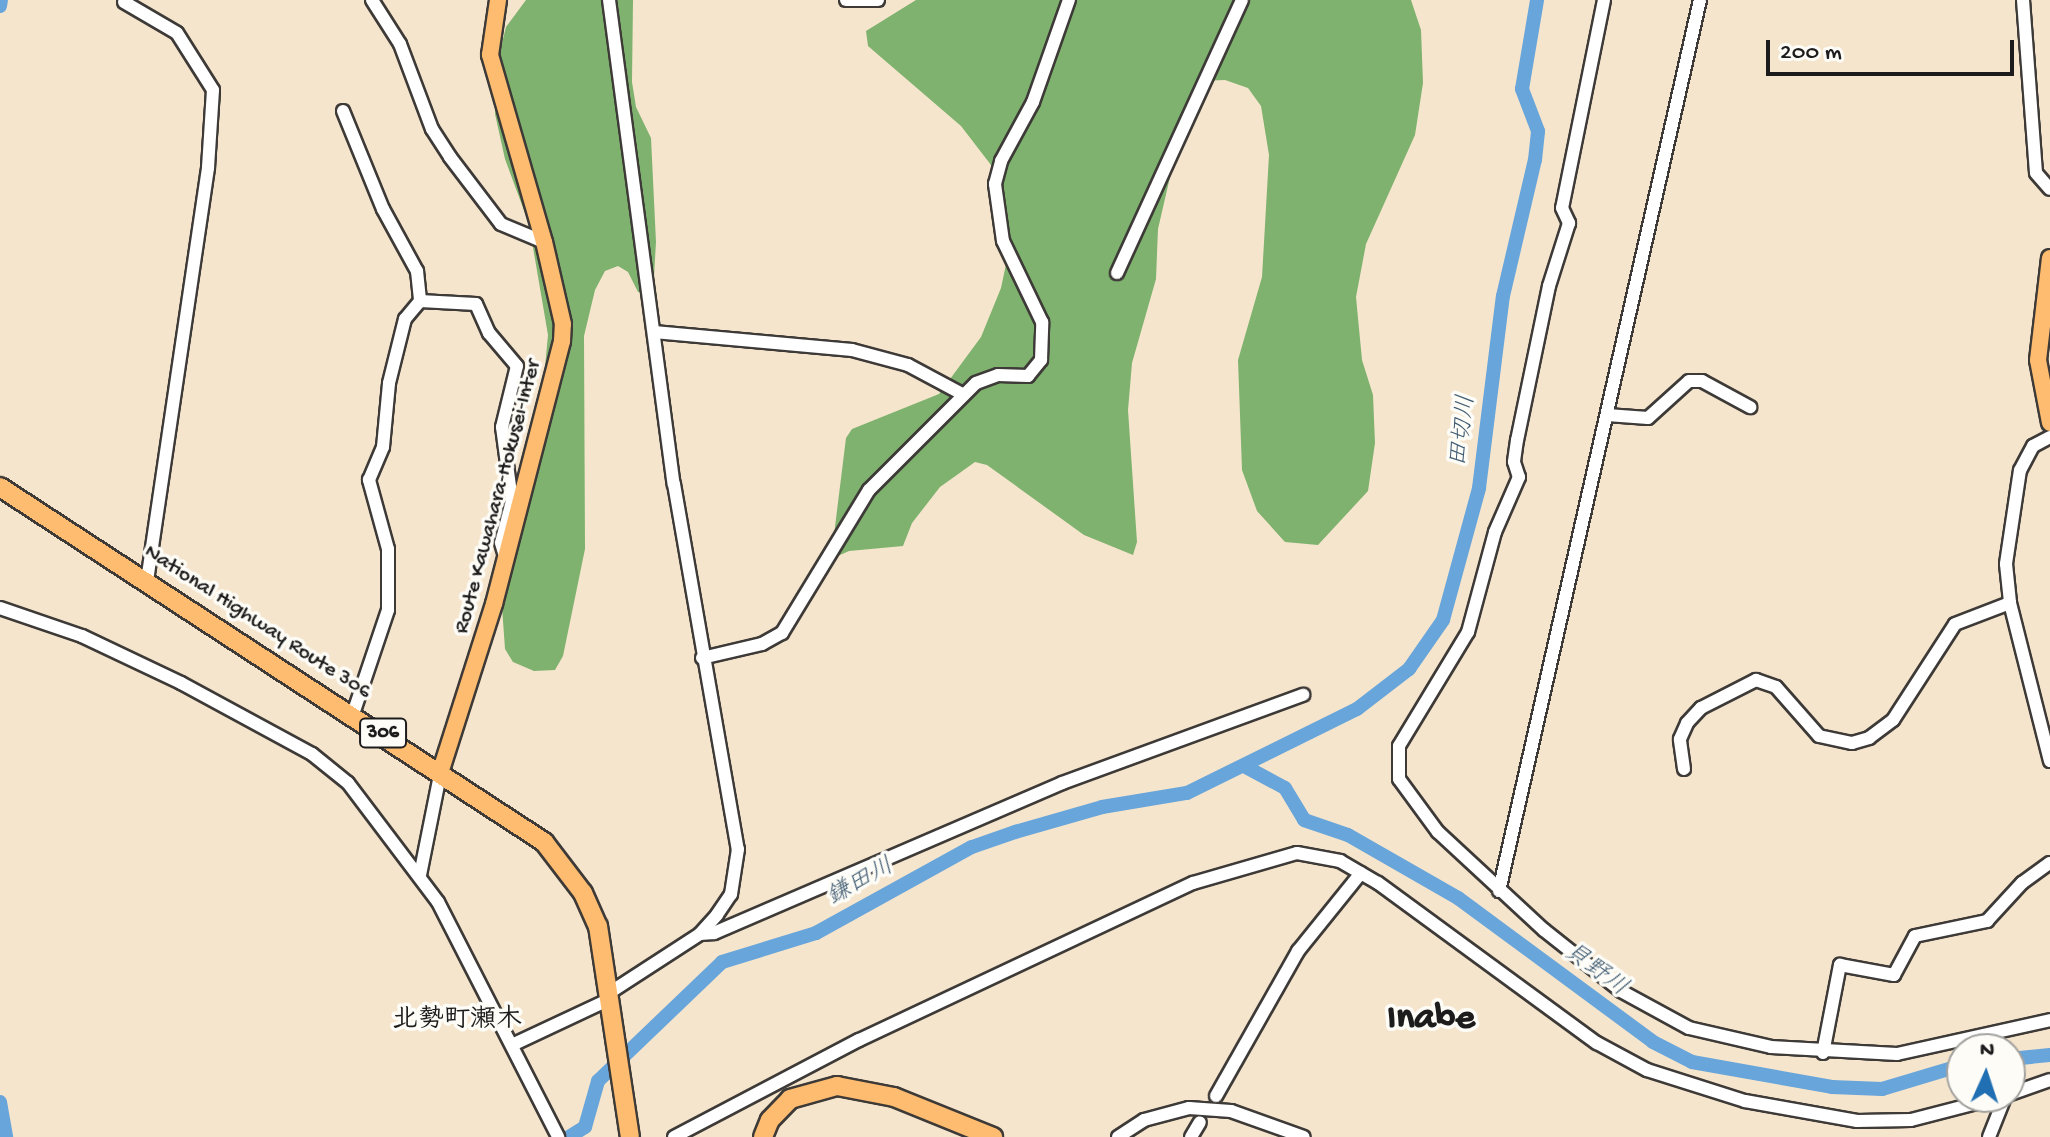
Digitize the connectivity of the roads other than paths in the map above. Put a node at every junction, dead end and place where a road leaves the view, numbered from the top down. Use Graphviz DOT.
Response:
graph roads {
  1 [pos="372,0"];
  2 [pos="498,0"];
  3 [pos="609,0"];
  4 [pos="846,0"];
  5 [pos="878,0"];
  6 [pos="1069,0"];
  7 [pos="1242,0"];
  8 [pos="1604,0"];
  9 [pos="1700,0"];
  10 [pos="2023,0"];
  11 [pos="124,2"];
  12 [pos="343,111"];
  13 [pos="2050,189"];
  14 [pos="544,242"];
  15 [pos="2050,258"];
  16 [pos="1117,273"];
  17 [pos="420,301"];
  18 [pos="654,332"];
  19 [pos="962,394"];
  20 [pos="1750,407"];
  21 [pos="1607,415"];
  22 [pos="2050,423"];
  23 [pos="2050,437"];
  24 [pos="0,487"];
  25 [pos="505,556"];
  26 [pos="147,579"];
  27 [pos="2010,603"];
  28 [pos="0,608"];
  29 [pos="702,658"];
  30 [pos="1303,695"];
  31 [pos="353,714"];
  32 [pos="2050,761"];
  33 [pos="1684,769"];
  34 [pos="441,770"];
  35 [pos="2050,863"];
  36 [pos="1361,873"];
  37 [pos="420,875"];
  38 [pos="1499,891"];
  39 [pos="700,934"];
  40 [pos="610,1001"];
  41 [pos="2050,1020"];
  42 [pos="512,1045"];
  43 [pos="1823,1053"];
  44 [pos="2050,1080"];
  45 [pos="2026,1089"];
  46 [pos="1216,1096"];
  47 [pos="1946,1111"];
  48 [pos="1998,1113"];
  49 [pos="1200,1122"];
  50 [pos="558,1137"];
  51 [pos="630,1137"];
  52 [pos="674,1137"];
  53 [pos="763,1137"];
  54 [pos="993,1137"];
  55 [pos="1118,1137"];
  56 [pos="1191,1137"];
  57 [pos="1304,1137"];
  58 [pos="1989,1137"];
  1 -- 14 [label="street"];
  2 -- 14 [label="main road, Route Kawahara-Hokusei-Inter"];
  3 -- 18 [label="street"];
  4 -- 5 [label="street"];
  6 -- 19 [label="street"];
  7 -- 16 [label="street"];
  8 -- 38 [label="street"];
  9 -- 21 [label="street"];
  10 -- 13 [label="street"];
  11 -- 26 [label="street"];
  12 -- 17 [label="street"];
  14 -- 25 [label="main road, Route Kawahara-Hokusei-Inter"];
  15 -- 22 [label="main road"];
  17 -- 25 [label="street"];
  17 -- 31 [label="street"];
  18 -- 19 [label="street"];
  18 -- 29 [label="street"];
  19 -- 29 [label="street"];
  20 -- 21 [label="street"];
  21 -- 38 [label="street"];
  23 -- 27 [label="street"];
  24 -- 26 [label="highway, National Highway Route 306 / 306"];
  25 -- 34 [label="main road, Route Kawahara-Hokusei-Inter"];
  26 -- 31 [label="highway, National Highway Route 306 / 306"];
  27 -- 32 [label="street"];
  27 -- 33 [label="street"];
  28 -- 37 [label="street"];
  29 -- 39 [label="street"];
  30 -- 39 [label="street"];
  31 -- 34 [label="highway, National Highway Route 306 / 306"];
  34 -- 37 [label="street"];
  34 -- 40 [label="highway, National Highway Route 306 / 306"];
  35 -- 43 [label="street"];
  36 -- 46 [label="street"];
  36 -- 47 [label="street"];
  36 -- 52 [label="street"];
  37 -- 42 [label="street"];
  38 -- 43 [label="street"];
  39 -- 40 [label="street"];
  40 -- 42 [label="street"];
  40 -- 51 [label="highway, National Highway Route 306 / 306"];
  41 -- 43 [label="street"];
  42 -- 50 [label="street"];
  44 -- 45 [label="street"];
  48 -- 58 [label="street"];
  49 -- 56 [label="street"];
  53 -- 54 [label="highway"];
  55 -- 57 [label="street"];
}
